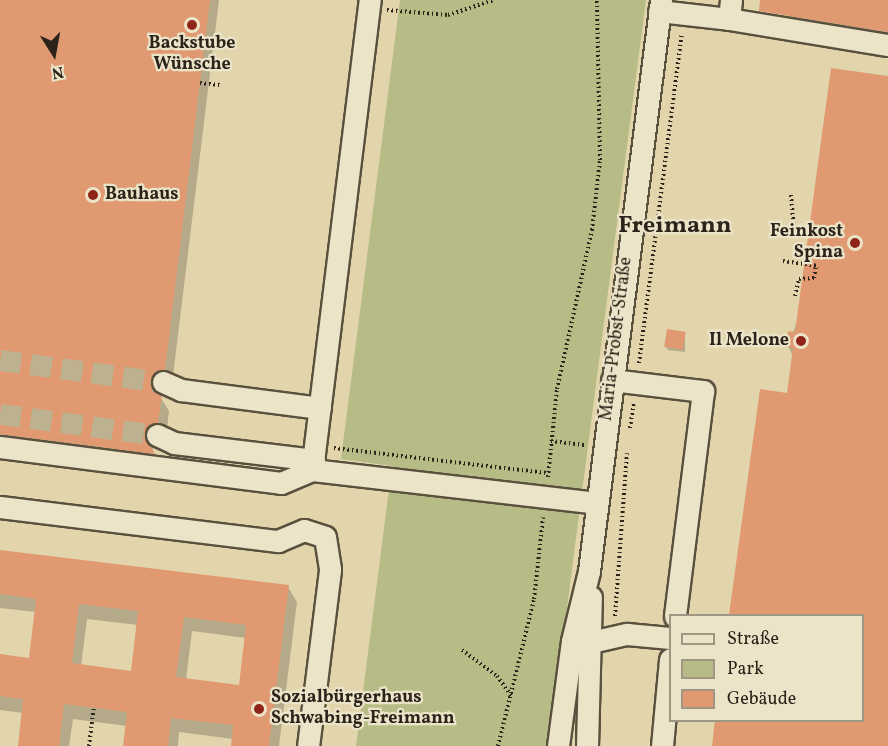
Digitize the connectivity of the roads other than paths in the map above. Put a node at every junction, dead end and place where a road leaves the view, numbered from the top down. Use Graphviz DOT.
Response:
graph roads {
  1 [pos="370,4"];
  2 [pos="660,5"];
  3 [pos="730,10"];
  4 [pos="888,45"];
  5 [pos="612,380"];
  6 [pos="172,386"];
  7 [pos="320,408"];
  8 [pos="166,439"];
  9 [pos="0,447"];
  10 [pos="314,458"];
  11 [pos="597,503"];
  12 [pos="0,507"];
  13 [pos="589,571"];
  14 [pos="675,614"];
  15 [pos="669,638"];
  16 [pos="591,642"];
  17 [pos="669,670"];
  18 [pos="308,746"];
  19 [pos="558,746"];
  20 [pos="587,746"];
  21 [pos="662,746"];
  1 -- 7 [label="street"];
  2 -- 3 [label="street"];
  2 -- 5 [label="street, Maria-Probst-Straße"];
  3 -- 4 [label="street"];
  5 -- 11 [label="street, Maria-Probst-Straße"];
  5 -- 14 [label="street"];
  6 -- 7 [label="street"];
  7 -- 10 [label="street"];
  8 -- 10 [label="street"];
  9 -- 10 [label="street"];
  10 -- 11 [label="street"];
  11 -- 13 [label="street, Maria-Probst-Straße"];
  12 -- 18 [label="street"];
  13 -- 16 [label="street, Maria-Probst-Straße"];
  13 -- 19 [label="street, Maria-Probst-Straße"];
  15 -- 16 [label="street"];
  16 -- 20 [label="street, Maria-Probst-Straße"];
  17 -- 21 [label="street"];
}
